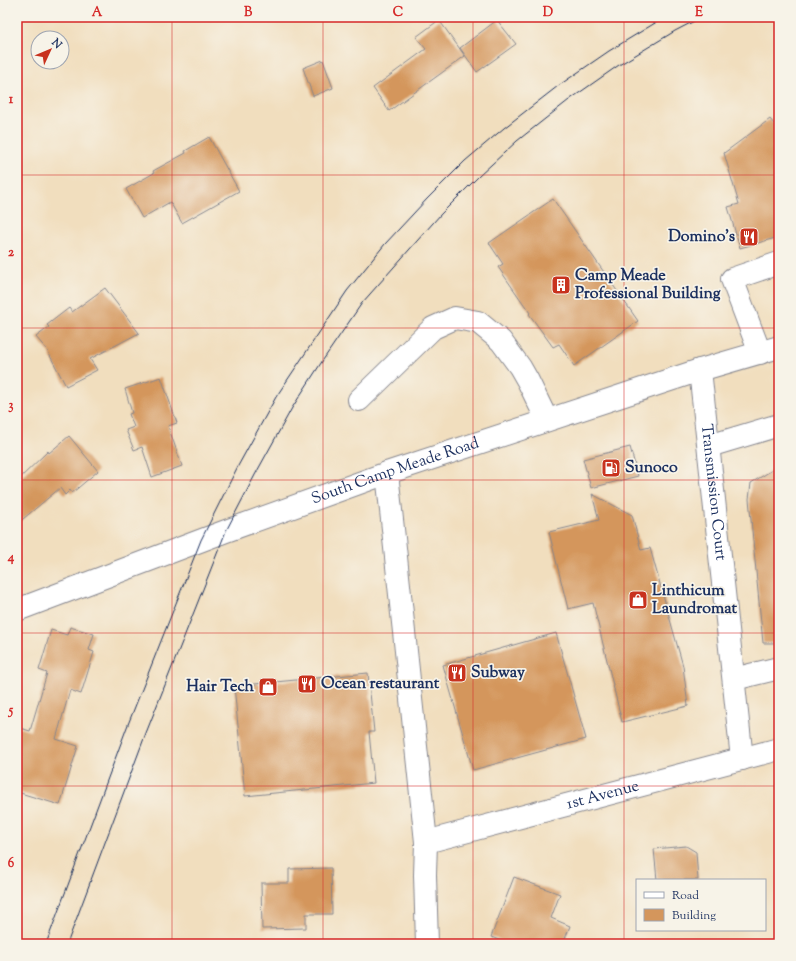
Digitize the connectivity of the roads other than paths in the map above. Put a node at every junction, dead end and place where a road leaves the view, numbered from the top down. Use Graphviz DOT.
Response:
graph roads {
  1 [pos="779,263"];
  2 [pos="769,350"];
  3 [pos="700,370"];
  4 [pos="359,400"];
  5 [pos="547,420"];
  6 [pos="779,425"];
  7 [pos="709,446"];
  8 [pos="387,473"];
  9 [pos="17,610"];
  10 [pos="779,668"];
  11 [pos="734,680"];
  12 [pos="779,749"];
  13 [pos="742,759"];
  14 [pos="426,842"];
  15 [pos="427,944"];
  1 -- 2 [label="main road"];
  2 -- 3 [label="main road, South Camp Meade Road"];
  3 -- 5 [label="main road, South Camp Meade Road"];
  3 -- 7 [label="main road, Transmission Court"];
  4 -- 5 [label="main road"];
  5 -- 8 [label="main road, South Camp Meade Road"];
  6 -- 7 [label="main road"];
  7 -- 11 [label="main road, Transmission Court"];
  8 -- 9 [label="main road, South Camp Meade Road"];
  8 -- 14 [label="main road"];
  10 -- 11 [label="main road"];
  11 -- 13 [label="main road, Transmission Court"];
  12 -- 13 [label="main road, 1st Avenue"];
  13 -- 14 [label="main road, 1st Avenue"];
  14 -- 15 [label="main road"];
}
